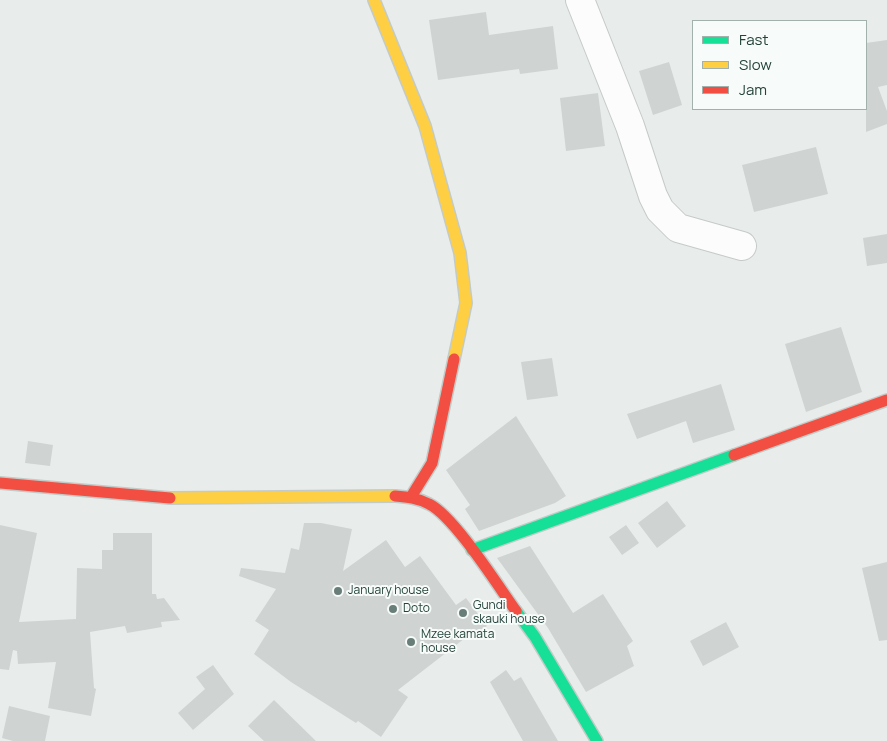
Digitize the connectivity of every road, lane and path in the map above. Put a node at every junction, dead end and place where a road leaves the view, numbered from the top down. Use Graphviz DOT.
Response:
graph roads {
  1 [pos="374,0"];
  2 [pos="580,0"];
  3 [pos="742,246"];
  4 [pos="887,400"];
  5 [pos="0,483"];
  6 [pos="412,497"];
  7 [pos="472,550"];
  8 [pos="597,741"];
  1 -- 6 [label="street"];
  2 -- 3 [label="street"];
  4 -- 7 [label="street"];
  5 -- 6 [label="street"];
  6 -- 7 [label="street"];
  7 -- 8 [label="street"];
}
